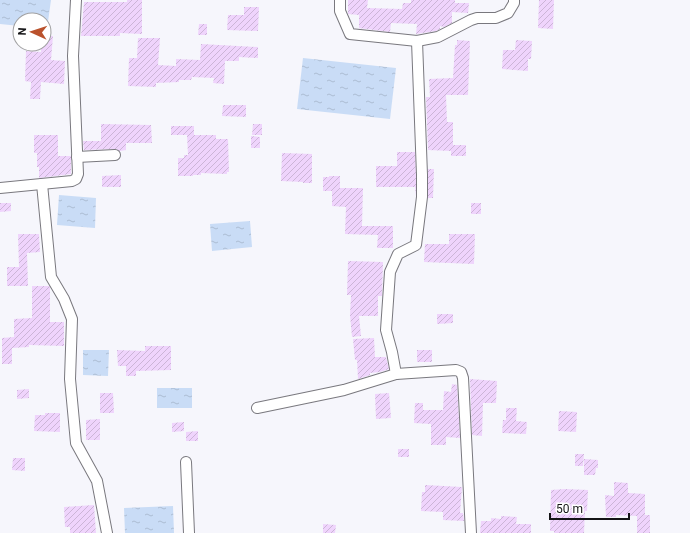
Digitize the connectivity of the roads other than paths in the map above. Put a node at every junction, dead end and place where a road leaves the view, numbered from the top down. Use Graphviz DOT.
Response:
graph roads {
  1 [pos="76,0"];
  2 [pos="340,0"];
  3 [pos="514,0"];
  4 [pos="417,41"];
  5 [pos="115,155"];
  6 [pos="77,157"];
  7 [pos="42,184"];
  8 [pos="0,188"];
  9 [pos="396,374"];
  10 [pos="257,408"];
  11 [pos="186,462"];
  12 [pos="107,533"];
  13 [pos="189,533"];
  14 [pos="471,533"];
  1 -- 6 [label="street"];
  2 -- 4 [label="street"];
  3 -- 4 [label="street"];
  4 -- 9 [label="street"];
  5 -- 6 [label="street"];
  6 -- 7 [label="street"];
  7 -- 8 [label="street"];
  7 -- 12 [label="street"];
  9 -- 10 [label="street"];
  9 -- 14 [label="street"];
  11 -- 13 [label="street"];
}
